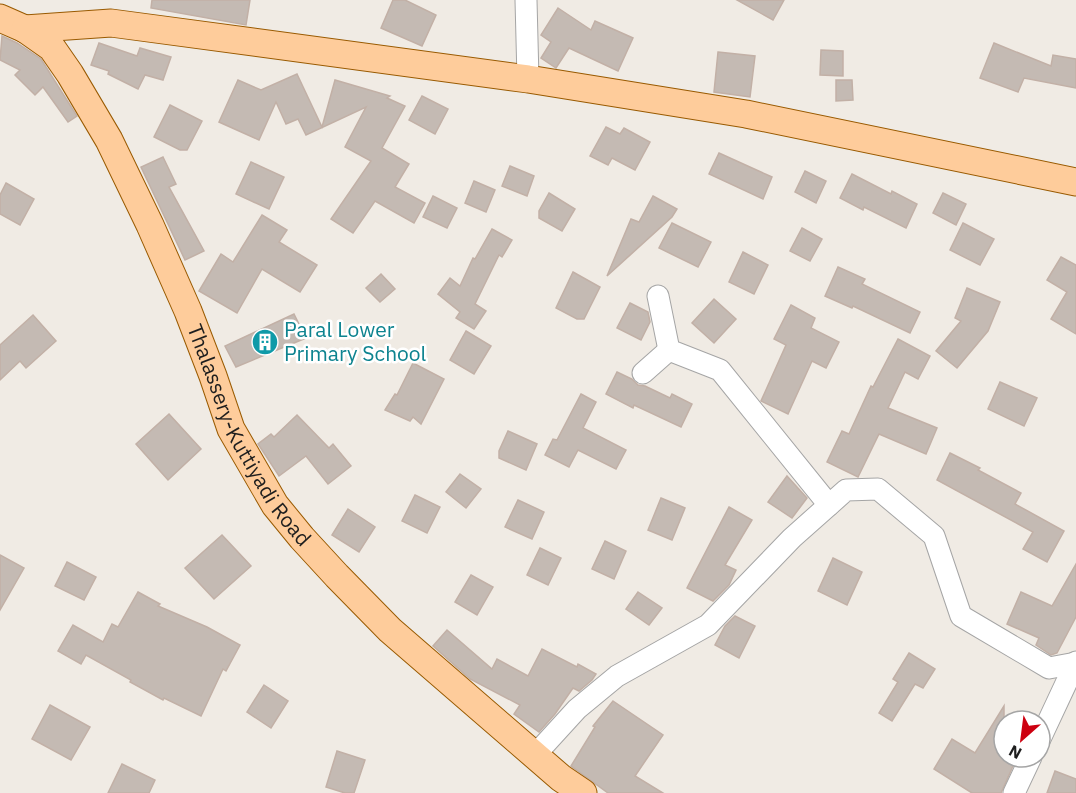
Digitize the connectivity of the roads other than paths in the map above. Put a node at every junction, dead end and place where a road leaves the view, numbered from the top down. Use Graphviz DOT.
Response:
graph roads {
  1 [pos="526,0"];
  2 [pos="0,18"];
  3 [pos="25,29"];
  4 [pos="528,79"];
  5 [pos="1076,182"];
  6 [pos="658,296"];
  7 [pos="669,350"];
  8 [pos="643,373"];
  9 [pos="830,505"];
  10 [pos="1076,663"];
  11 [pos="1052,714"];
  12 [pos="535,755"];
  13 [pos="1025,769"];
  14 [pos="583,793"];
  15 [pos="1014,793"];
  1 -- 4 [label="street"];
  2 -- 3 [label="main road, Thalassery-Kuttiyadi Road"];
  3 -- 4 [label="main road"];
  3 -- 12 [label="main road, Thalassery-Kuttiyadi Road"];
  4 -- 5 [label="main road"];
  6 -- 7 [label="street"];
  7 -- 8 [label="street"];
  7 -- 9 [label="street"];
  9 -- 10 [label="street"];
  9 -- 12 [label="street"];
  10 -- 11 [label="street"];
  12 -- 14 [label="main road, Thalassery-Kuttiyadi Road"];
  13 -- 15 [label="street"];
}
